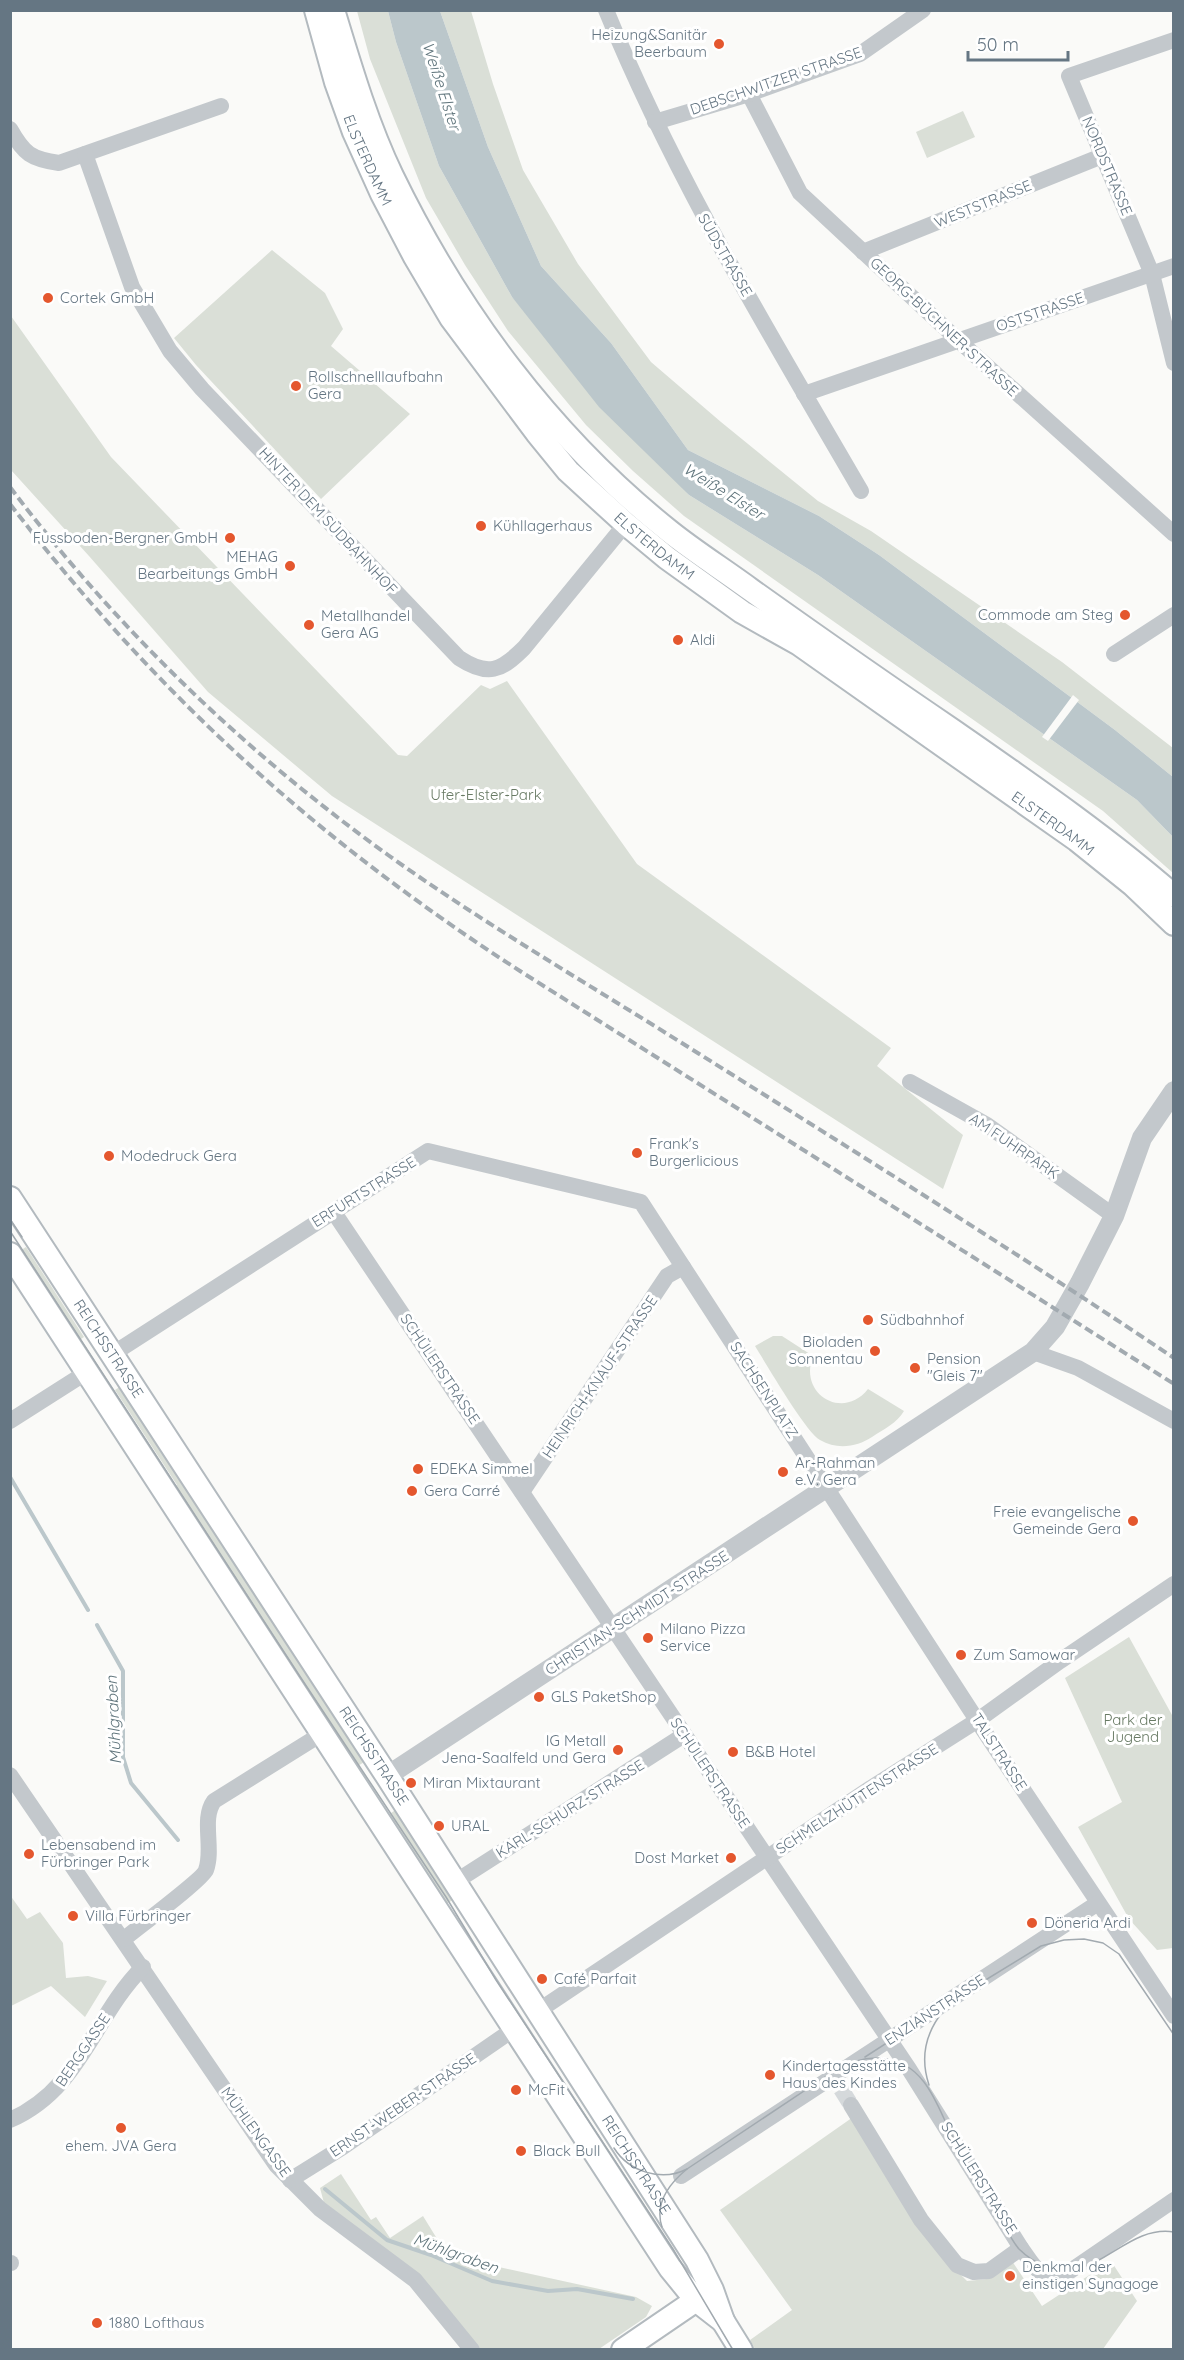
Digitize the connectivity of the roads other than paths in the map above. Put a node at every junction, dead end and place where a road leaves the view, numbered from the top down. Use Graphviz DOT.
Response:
graph roads {
  1 [pos="316,10"];
  2 [pos="333,10"];
  3 [pos="922,10"];
  4 [pos="608,11"];
  5 [pos="1173,40"];
  6 [pos="749,94"];
  7 [pos="221,106"];
  8 [pos="655,122"];
  9 [pos="10,129"];
  10 [pos="85,154"];
  11 [pos="1102,156"];
  12 [pos="863,252"];
  13 [pos="1173,266"];
  14 [pos="1152,274"];
  15 [pos="958,340"];
  16 [pos="1173,363"];
  17 [pos="804,394"];
  18 [pos="861,491"];
  19 [pos="641,507"];
  20 [pos="626,524"];
  21 [pos="1173,534"];
  22 [pos="1173,615"];
  23 [pos="1114,654"];
  24 [pos="1173,896"];
  25 [pos="1173,924"];
  26 [pos="910,1082"];
  27 [pos="1173,1091"];
  28 [pos="10,1198"];
  29 [pos="333,1211"];
  30 [pos="1114,1216"];
  31 [pos="10,1254"];
  32 [pos="683,1267"];
  33 [pos="1033,1352"];
  34 [pos="111,1355"];
  35 [pos="87,1372"];
  36 [pos="1173,1420"];
  37 [pos="10,1421"];
  38 [pos="826,1487"];
  39 [pos="522,1492"];
  40 [pos="1173,1584"];
  41 [pos="613,1628"];
  42 [pos="978,1720"];
  43 [pos="323,1733"];
  44 [pos="684,1734"];
  45 [pos="10,1775"];
  46 [pos="387,1776"];
  47 [pos="362,1792"];
  48 [pos="767,1858"];
  49 [pos="455,1882"];
  50 [pos="1098,1903"];
  51 [pos="124,1940"];
  52 [pos="143,1967"];
  53 [pos="538,2011"];
  54 [pos="1173,2016"];
  55 [pos="514,2029"];
  56 [pos="889,2040"];
  57 [pos="851,2104"];
  58 [pos="10,2120"];
  59 [pos="681,2176"];
  60 [pos="290,2180"];
  61 [pos="1173,2200"];
  62 [pos="1021,2248"];
  63 [pos="704,2295"];
  64 [pos="472,2349"];
  65 [pos="623,2349"];
  66 [pos="741,2349"];
  1 -- 20 [label="main road, ELSTERDAMM"];
  2 -- 19 [label="main road, ELSTERDAMM"];
  3 -- 6 [label="street, DEBSCHWITZER STRASSE"];
  4 -- 8 [label="street, SÜDSTRASSE"];
  5 -- 11 [label="street, NORDSTRASSE"];
  6 -- 8 [label="street, DEBSCHWITZER STRASSE"];
  6 -- 12 [label="street, GEORG-BÜCHNER-STRASSE"];
  7 -- 10 [label="street"];
  8 -- 17 [label="street, SÜDSTRASSE"];
  9 -- 10 [label="street"];
  10 -- 20 [label="street, HINTER DEM SÜDBAHNHOF"];
  11 -- 12 [label="street, WESTSTRASSE"];
  11 -- 14 [label="street, NORDSTRASSE"];
  12 -- 15 [label="street, GEORG-BÜCHNER-STRASSE"];
  13 -- 14 [label="street, OSTSTRASSE"];
  14 -- 15 [label="street, OSTSTRASSE"];
  14 -- 16 [label="street, NORDSTRASSE"];
  15 -- 17 [label="street, OSTSTRASSE"];
  15 -- 21 [label="street, GEORG-BÜCHNER-STRASSE"];
  17 -- 18 [label="street, SÜDSTRASSE"];
  19 -- 20 [label="street, HINTER DEM SÜDBAHNHOF"];
  19 -- 24 [label="main road, ELSTERDAMM"];
  20 -- 25 [label="main road, ELSTERDAMM"];
  22 -- 23 [label="street"];
  26 -- 30 [label="street, AM FUHRPARK"];
  27 -- 30 [label="street"];
  28 -- 34 [label="main road, REICHSSTRASSE"];
  29 -- 32 [label="street, ERFURTSTRASSE"];
  29 -- 34 [label="street, ERFURTSTRASSE"];
  29 -- 39 [label="street, SCHÜLERSTRASSE"];
  30 -- 33 [label="street"];
  31 -- 35 [label="main road, REICHSSTRASSE"];
  32 -- 38 [label="street, SACHSENPLATZ"];
  32 -- 39 [label="street, HEINRICH-KNAUF-STRASSE"];
  33 -- 36 [label="street"];
  33 -- 38 [label="street"];
  34 -- 35 [label="main road"];
  34 -- 46 [label="main road, REICHSSTRASSE"];
  35 -- 37 [label="street"];
  35 -- 43 [label="main road, REICHSSTRASSE"];
  38 -- 41 [label="street, CHRISTIAN-SCHMIDT-STRASSE"];
  38 -- 42 [label="street, TALSTRASSE"];
  39 -- 41 [label="street, SCHÜLERSTRASSE"];
  40 -- 42 [label="street, SCHMELZHÜTTENSTRASSE"];
  41 -- 44 [label="street, SCHÜLERSTRASSE"];
  41 -- 46 [label="street, CHRISTIAN-SCHMIDT-STRASSE"];
  42 -- 48 [label="street, SCHMELZHÜTTENSTRASSE"];
  42 -- 50 [label="street, TALSTRASSE"];
  43 -- 47 [label="main road, REICHSSTRASSE"];
  43 -- 51 [label="street"];
  44 -- 48 [label="street, SCHÜLERSTRASSE"];
  44 -- 49 [label="street, KARL-SCHURZ-STRASSE"];
  45 -- 51 [label="street, MÜHLENGASSE"];
  46 -- 47 [label="main road"];
  46 -- 49 [label="main road, REICHSSTRASSE"];
  47 -- 55 [label="main road, REICHSSTRASSE"];
  48 -- 53 [label="street, SCHMELZHÜTTENSTRASSE"];
  48 -- 56 [label="street, SCHÜLERSTRASSE"];
  49 -- 53 [label="main road, REICHSSTRASSE"];
  50 -- 54 [label="street, TALSTRASSE"];
  50 -- 56 [label="street, ENZIANSTRASSE"];
  51 -- 52 [label="street, MÜHLENGASSE"];
  52 -- 58 [label="street, BERGGASSE"];
  52 -- 60 [label="street, MÜHLENGASSE"];
  53 -- 55 [label="main road"];
  53 -- 63 [label="main road, REICHSSTRASSE"];
  55 -- 60 [label="street, ERNST-WEBER-STRASSE"];
  55 -- 63 [label="main road, REICHSSTRASSE"];
  56 -- 59 [label="street, ENZIANSTRASSE"];
  56 -- 62 [label="street, SCHÜLERSTRASSE"];
  57 -- 62 [label="street"];
  60 -- 64 [label="street, MÜHLENGASSE"];
  61 -- 62 [label="street, SCHÜLERSTRASSE"];
  63 -- 65 [label="main road"];
  63 -- 66 [label="main road, REICHSSTRASSE"];
}
